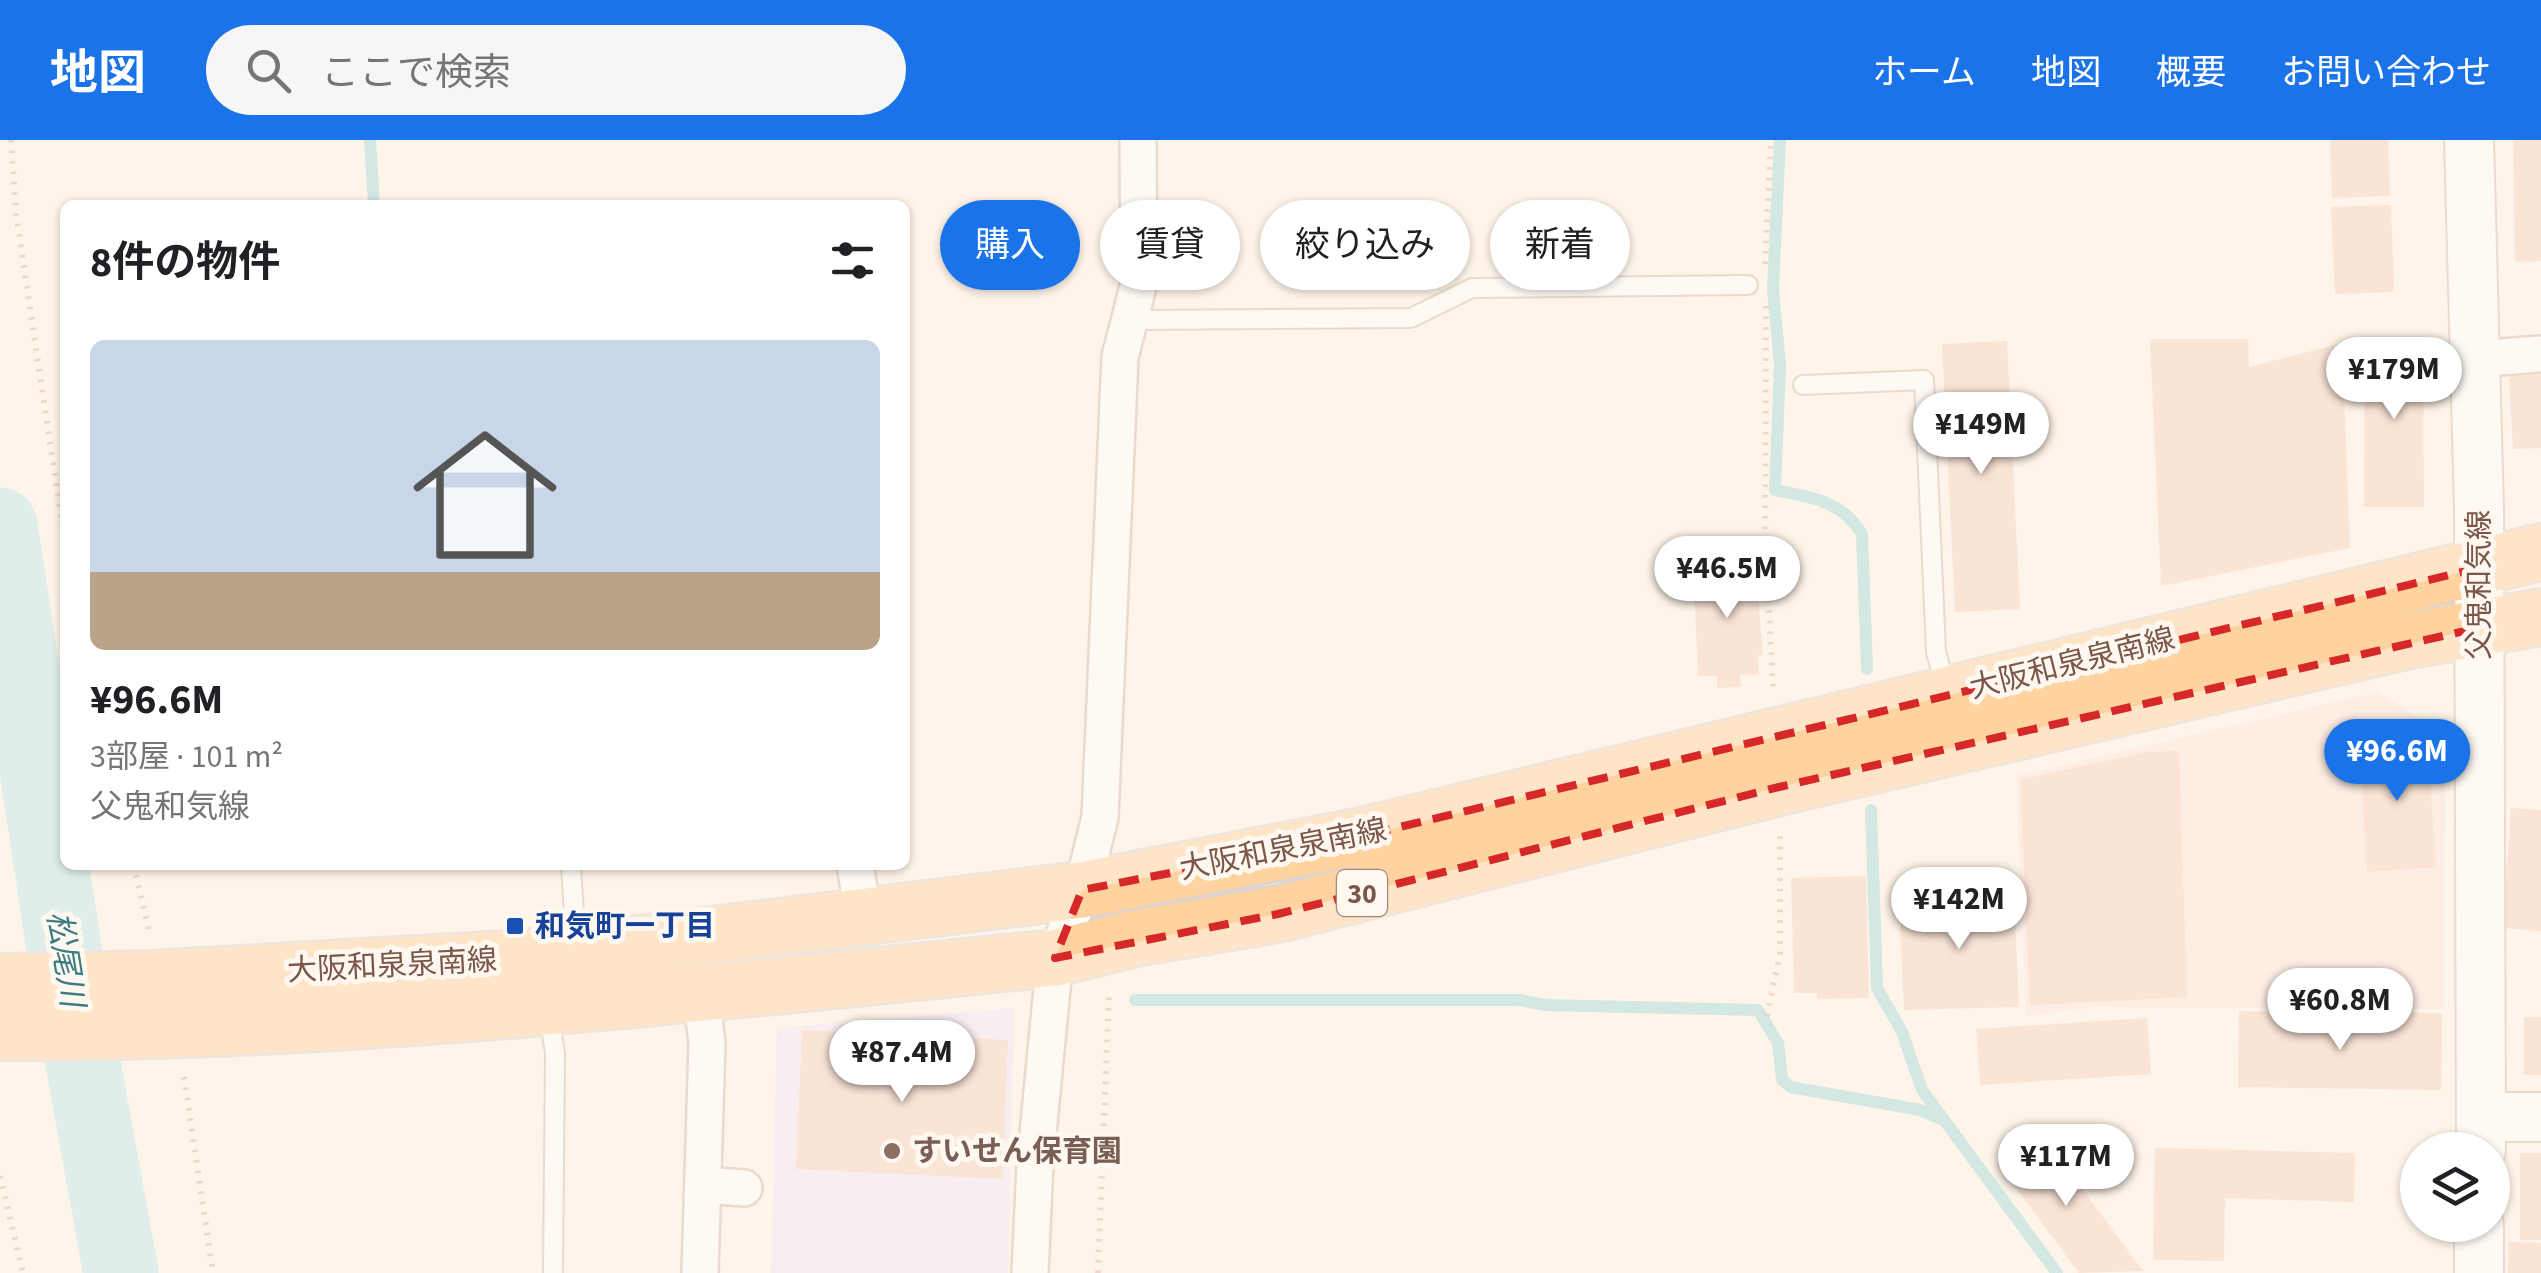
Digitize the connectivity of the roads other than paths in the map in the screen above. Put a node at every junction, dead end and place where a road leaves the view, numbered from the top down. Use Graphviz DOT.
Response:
graph roads {
  1 [pos="1138,140"];
  2 [pos="2469,140"];
  3 [pos="1756,284"];
  4 [pos="1130,320"];
  5 [pos="2541,354"];
  6 [pos="2474,359"];
  7 [pos="1803,385"];
  8 [pos="2541,552"];
  9 [pos="2479,568"];
  10 [pos="2541,616"];
  11 [pos="2478,628"];
  12 [pos="1948,693"];
  13 [pos="572,870"];
  14 [pos="856,870"];
  15 [pos="1082,890"];
  16 [pos="864,919"];
  17 [pos="576,952"];
  18 [pos="1055,958"];
  19 [pos="0,982"];
  20 [pos="700,994"];
  21 [pos="548,1008"];
  22 [pos="0,1032"];
  23 [pos="2541,1117"];
  24 [pos="2481,1132"];
  25 [pos="2488,1132"];
  26 [pos="703,1185"];
  27 [pos="744,1188"];
  28 [pos="2479,1242"];
  29 [pos="553,1273"];
  30 [pos="700,1273"];
  31 [pos="1030,1273"];
  32 [pos="2478,1273"];
  1 -- 4 [label="street"];
  2 -- 6 [label="main road, 父鬼和気線"];
  3 -- 4 [label="lane"];
  4 -- 15 [label="street"];
  5 -- 6 [label="street"];
  6 -- 9 [label="main road, 父鬼和気線"];
  7 -- 12 [label="lane"];
  8 -- 9 [label="main road, 大阪和泉泉南線 / 30"];
  9 -- 11 [label="main road, 父鬼和気線"];
  9 -- 12 [label="main road, 大阪和泉泉南線 / 30"];
  10 -- 11 [label="main road, 大阪和泉泉南線 / 30"];
  11 -- 18 [label="main road, 大阪和泉泉南線 / 30"];
  11 -- 24 [label="main road, 父鬼和気線"];
  12 -- 15 [label="main road, 大阪和泉泉南線 / 30"];
  13 -- 17 [label="lane"];
  14 -- 16 [label="street"];
  15 -- 16 [label="main road, 大阪和泉泉南線 / 30"];
  15 -- 18 [label="street"];
  16 -- 17 [label="main road, 大阪和泉泉南線 / 30"];
  17 -- 19 [label="main road, 大阪和泉泉南線 / 30"];
  18 -- 20 [label="main road, 大阪和泉泉南線 / 30"];
  18 -- 31 [label="street"];
  20 -- 21 [label="main road, 大阪和泉泉南線 / 30"];
  20 -- 26 [label="street"];
  21 -- 22 [label="main road, 大阪和泉泉南線 / 30"];
  21 -- 29 [label="lane"];
  23 -- 25 [label="main road"];
  26 -- 27 [label="street"];
  26 -- 30 [label="street"];
  28 -- 32 [label="main road"];
}
